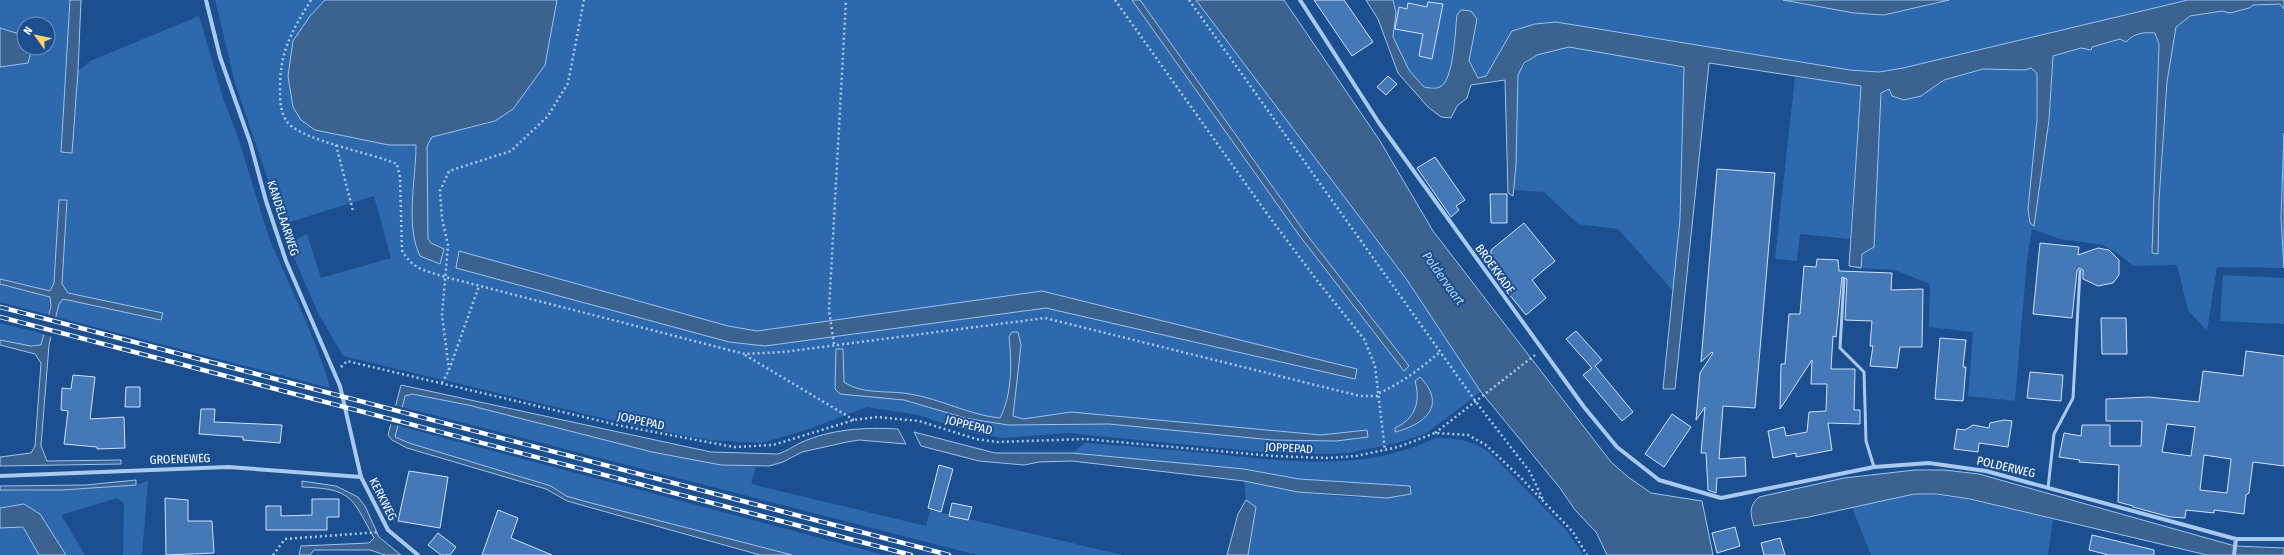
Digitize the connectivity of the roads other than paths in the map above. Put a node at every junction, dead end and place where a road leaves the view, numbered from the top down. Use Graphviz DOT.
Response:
graph roads {
  1 [pos="206,0"];
  2 [pos="1300,0"];
  3 [pos="2080,271"];
  4 [pos="1844,279"];
  5 [pos="353,438"];
  6 [pos="1874,467"];
  7 [pos="0,476"];
  8 [pos="361,477"];
  9 [pos="2048,488"];
  10 [pos="1721,498"];
  11 [pos="2236,539"];
  12 [pos="2284,539"];
  13 [pos="418,555"];
  14 [pos="2234,555"];
  1 -- 5 [label="street, KANDELAARWEG"];
  2 -- 10 [label="street, BROEKKADE"];
  3 -- 9 [label="lane"];
  4 -- 6 [label="lane"];
  5 -- 8 [label="street, KERKWEG"];
  6 -- 9 [label="street, POLDERWEG"];
  6 -- 10 [label="street, POLDERWEG"];
  7 -- 8 [label="street, GROENEWEG"];
  8 -- 13 [label="street, KERKWEG"];
  9 -- 11 [label="street, POLDERWEG"];
  11 -- 12 [label="street, POLDERWEG"];
  11 -- 14 [label="street"];
}
